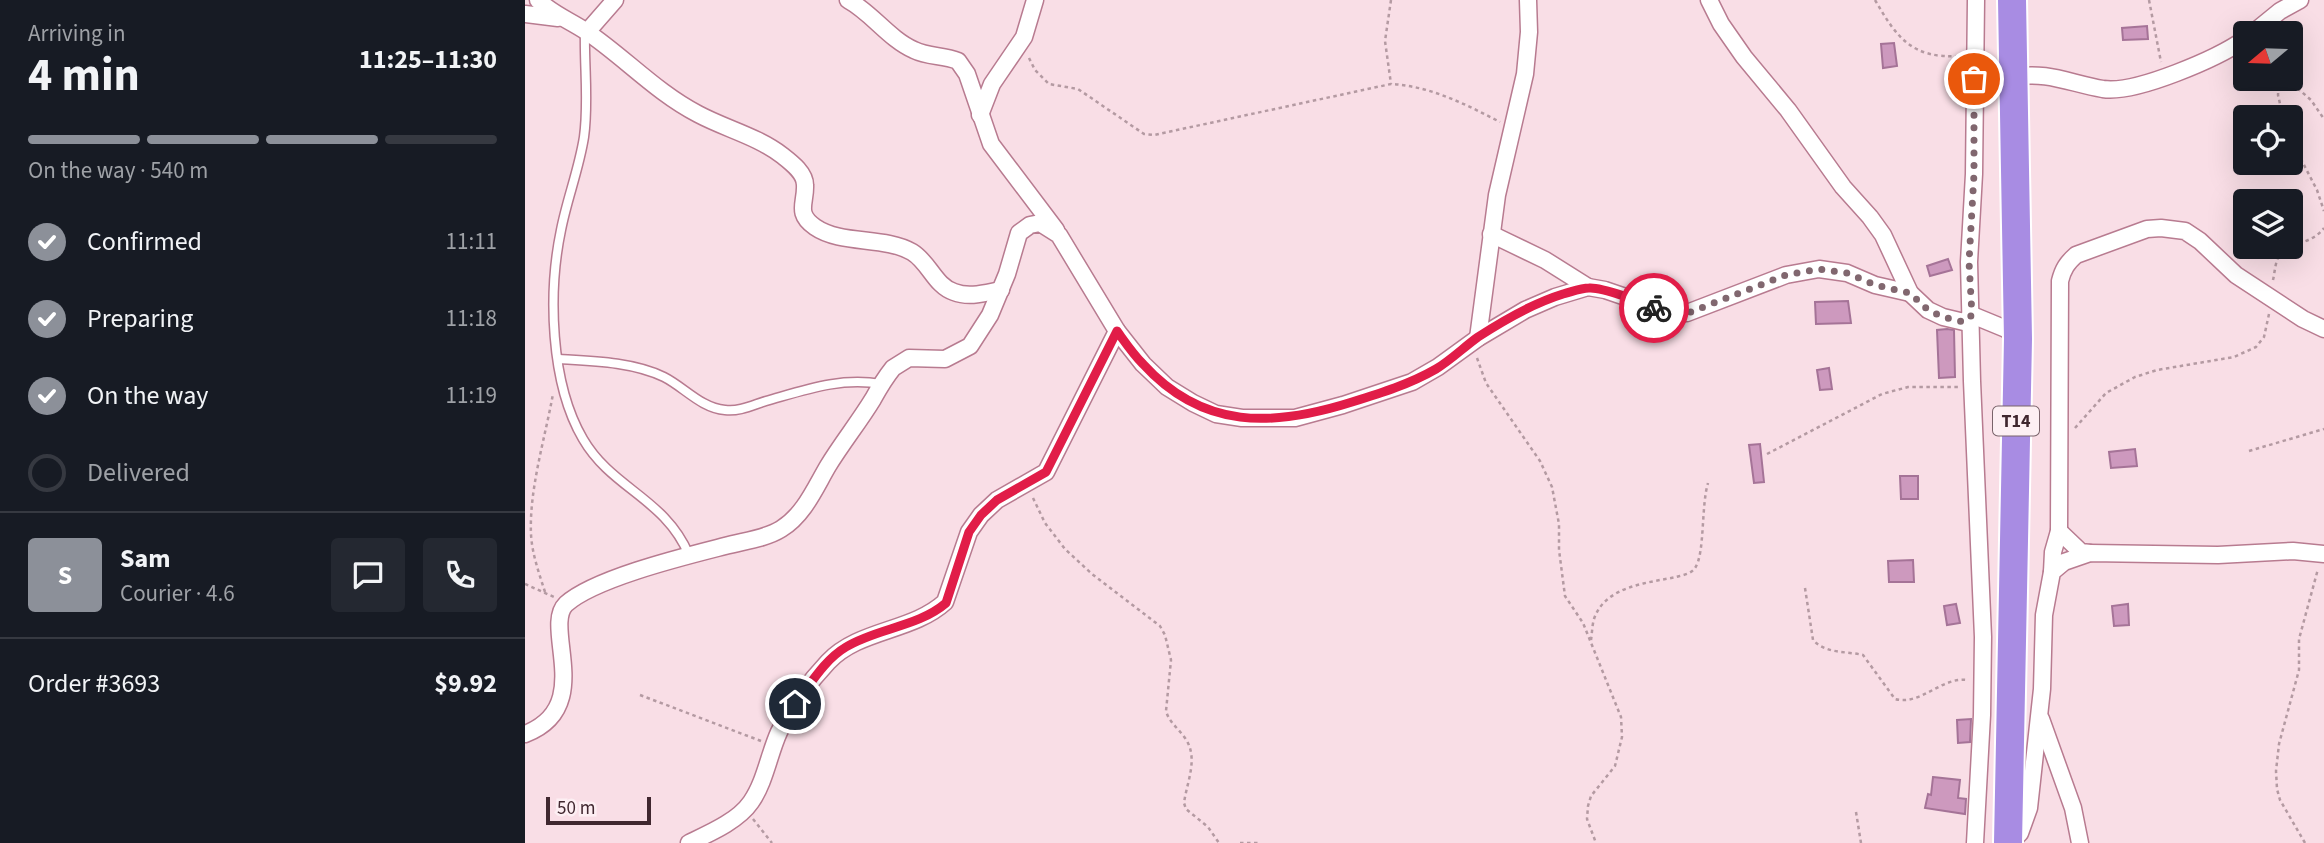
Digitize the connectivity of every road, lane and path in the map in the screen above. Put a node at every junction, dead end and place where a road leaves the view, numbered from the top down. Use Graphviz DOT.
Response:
graph roads {
  1 [pos="538,0"];
  2 [pos="615,0"];
  3 [pos="848,0"];
  4 [pos="1035,0"];
  5 [pos="1391,0"];
  6 [pos="1528,0"];
  7 [pos="1709,0"];
  8 [pos="1875,0"];
  9 [pos="1976,0"];
  10 [pos="2012,0"];
  11 [pos="2149,0"];
  12 [pos="2299,0"];
  13 [pos="525,14"];
  14 [pos="564,19"];
  15 [pos="2268,21"];
  16 [pos="586,31"];
  17 [pos="1024,37"];
  18 [pos="2233,47"];
  19 [pos="1974,55"];
  20 [pos="2164,76"];
  21 [pos="2012,77"];
  22 [pos="1391,84"];
  23 [pos="2301,91"];
  24 [pos="980,115"];
  25 [pos="2324,119"];
  26 [pos="1512,128"];
  27 [pos="2303,163"];
  28 [pos="2324,211"];
  29 [pos="2324,228"];
  30 [pos="1491,234"];
  31 [pos="1059,235"];
  32 [pos="1588,287"];
  33 [pos="1001,290"];
  34 [pos="1910,293"];
  35 [pos="2268,295"];
  36 [pos="1972,315"];
  37 [pos="2324,329"];
  38 [pos="1117,331"];
  39 [pos="2018,339"];
  40 [pos="1474,340"];
  41 [pos="559,361"];
  42 [pos="1972,381"];
  43 [pos="881,384"];
  44 [pos="2324,429"];
  45 [pos="2059,442"];
  46 [pos="2249,451"];
  47 [pos="1767,454"];
  48 [pos="1708,483"];
  49 [pos="1026,484"];
  50 [pos="2059,531"];
  51 [pos="2090,553"];
  52 [pos="689,555"];
  53 [pos="2321,561"];
  54 [pos="2052,572"];
  55 [pos="525,584"];
  56 [pos="1805,588"];
  57 [pos="544,592"];
  58 [pos="567,604"];
  59 [pos="1591,640"];
  60 [pos="1983,687"];
  61 [pos="640,695"];
  62 [pos="2040,715"];
  63 [pos="525,734"];
  64 [pos="774,746"];
  65 [pos="745,807"];
  66 [pos="1856,812"];
  67 [pos="689,843"];
  68 [pos="772,843"];
  69 [pos="1219,843"];
  70 [pos="1240,843"];
  71 [pos="1260,843"];
  72 [pos="1597,843"];
  73 [pos="1861,843"];
  74 [pos="1975,843"];
  75 [pos="2009,843"];
  76 [pos="2080,843"];
  77 [pos="2305,843"];
  1 -- 14 [label="street"];
  2 -- 16 [label="street"];
  3 -- 24 [label="street"];
  4 -- 17 [label="street"];
  5 -- 22 [label="path"];
  6 -- 26 [label="street"];
  7 -- 34 [label="street"];
  8 -- 19 [label="path"];
  9 -- 19 [label="street"];
  10 -- 21 [label="highway, T14"];
  11 -- 20 [label="path"];
  12 -- 15 [label="street"];
  13 -- 14 [label="street"];
  14 -- 16 [label="street"];
  16 -- 33 [label="street"];
  16 -- 41 [label="lane"];
  17 -- 22 [label="path"];
  17 -- 24 [label="street"];
  18 -- 20 [label="street"];
  19 -- 36 [label="street"];
  20 -- 21 [label="street"];
  21 -- 39 [label="highway, T14"];
  22 -- 26 [label="path"];
  23 -- 25 [label="path"];
  24 -- 31 [label="street"];
  26 -- 30 [label="street"];
  27 -- 28 [label="path"];
  29 -- 35 [label="path"];
  30 -- 32 [label="street"];
  30 -- 40 [label="street"];
  31 -- 33 [label="street"];
  31 -- 38 [label="street"];
  32 -- 34 [label="street"];
  32 -- 40 [label="street"];
  33 -- 43 [label="street"];
  34 -- 36 [label="street"];
  35 -- 37 [label="street"];
  35 -- 45 [label="path"];
  35 -- 45 [label="street"];
  36 -- 39 [label="street"];
  36 -- 42 [label="street"];
  38 -- 40 [label="street"];
  38 -- 49 [label="street"];
  39 -- 75 [label="highway, T14"];
  40 -- 59 [label="path"];
  41 -- 43 [label="lane"];
  41 -- 52 [label="lane"];
  41 -- 57 [label="path"];
  42 -- 47 [label="path"];
  42 -- 60 [label="street"];
  43 -- 52 [label="street"];
  44 -- 46 [label="path"];
  45 -- 50 [label="street"];
  48 -- 59 [label="path"];
  49 -- 64 [label="street"];
  49 -- 69 [label="path"];
  50 -- 51 [label="street"];
  50 -- 54 [label="street"];
  51 -- 53 [label="street"];
  51 -- 54 [label="street"];
  52 -- 58 [label="street"];
  53 -- 77 [label="path"];
  54 -- 62 [label="street"];
  55 -- 57 [label="path"];
  56 -- 60 [label="path"];
  57 -- 58 [label="path"];
  58 -- 63 [label="street"];
  59 -- 72 [label="path"];
  60 -- 74 [label="street"];
  61 -- 64 [label="path"];
  62 -- 75 [label="street"];
  62 -- 76 [label="street"];
  64 -- 65 [label="street"];
  65 -- 67 [label="street"];
  65 -- 68 [label="path"];
  66 -- 73 [label="path"];
  70 -- 71 [label="path"];
}
